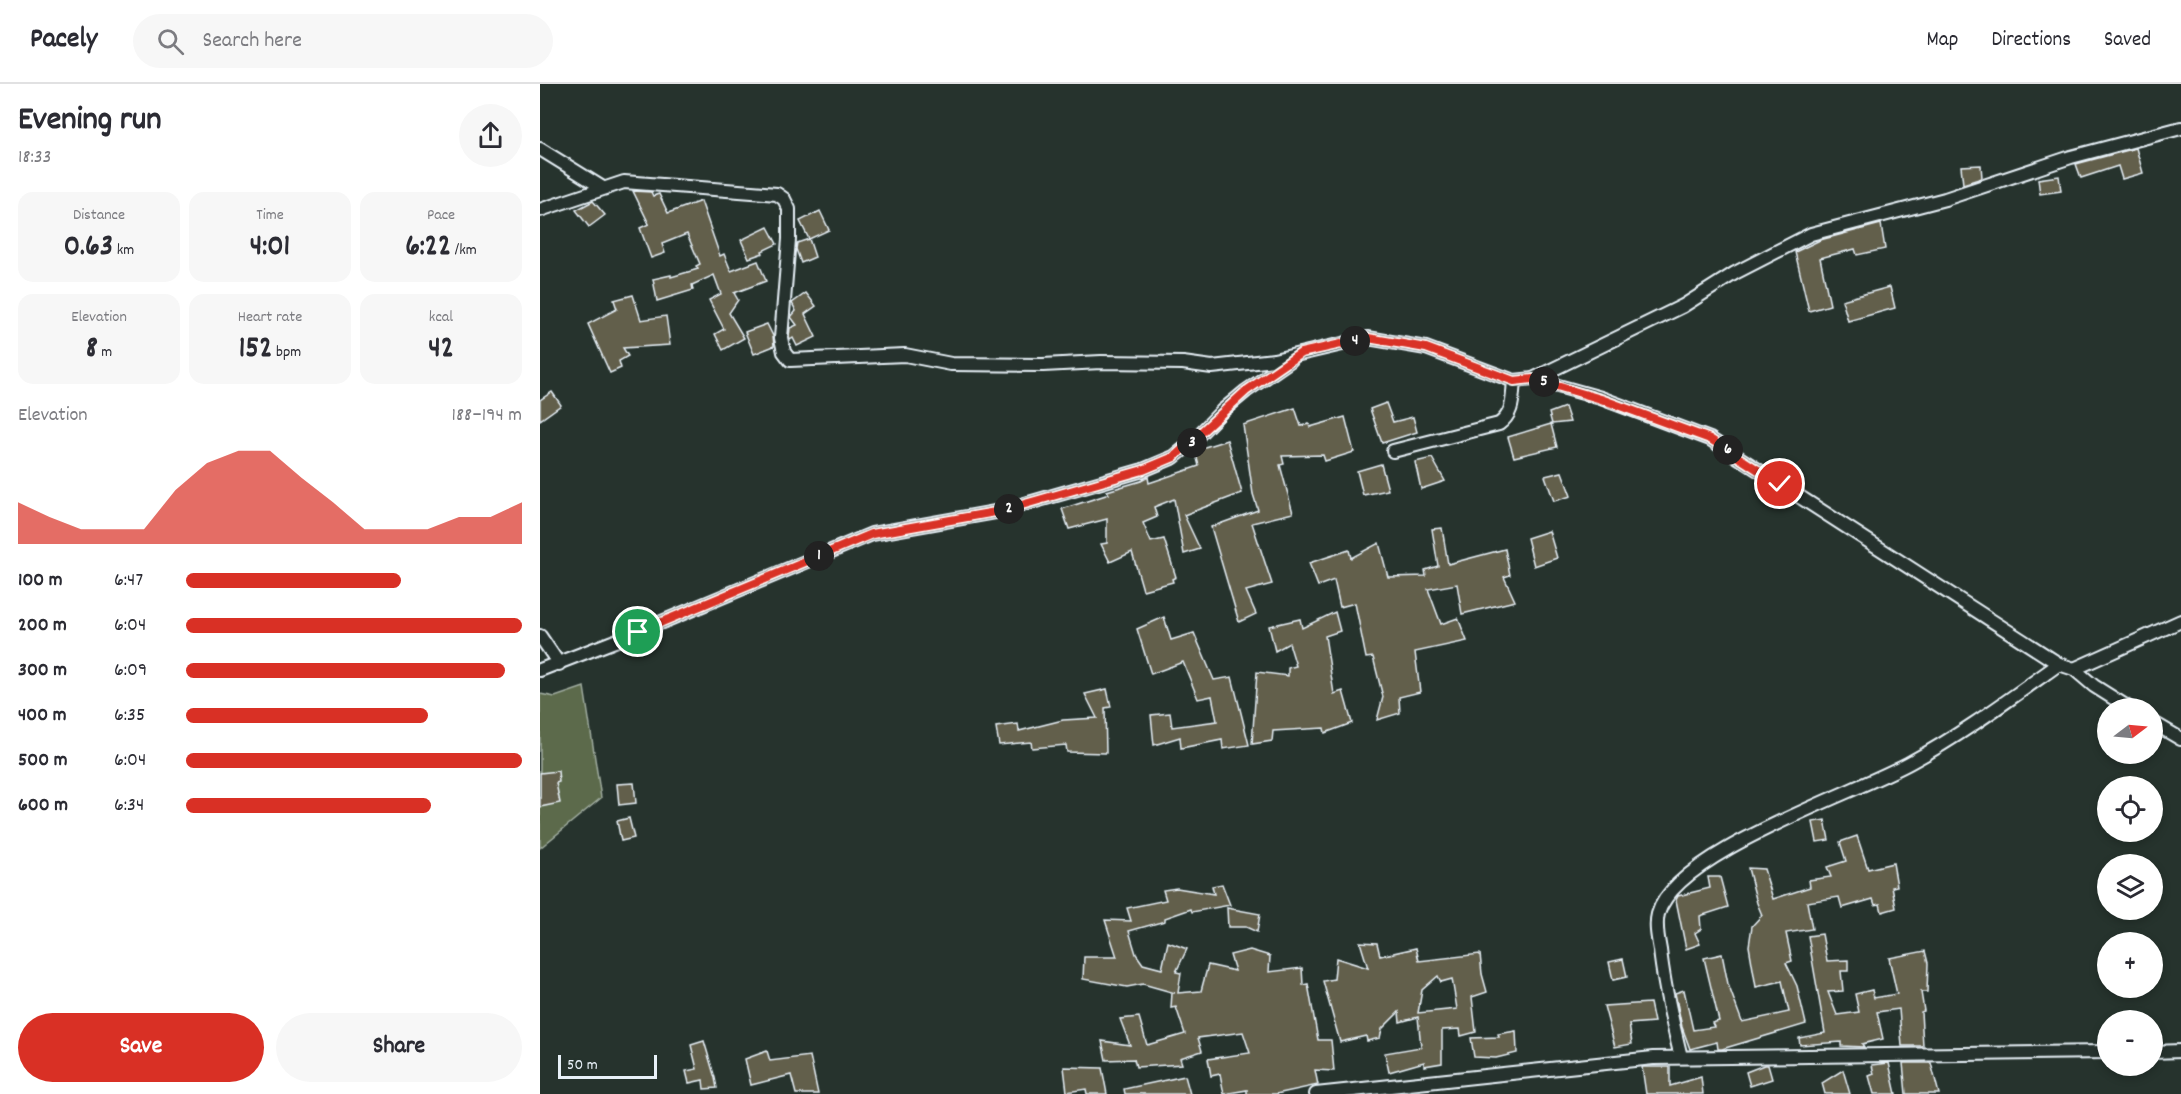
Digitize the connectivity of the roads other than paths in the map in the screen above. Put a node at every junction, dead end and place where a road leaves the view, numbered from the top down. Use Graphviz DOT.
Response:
graph roads {
  1 [pos="2181,128"];
  2 [pos="540,149"];
  3 [pos="603,188"];
  4 [pos="540,210"];
  5 [pos="1301,353"];
  6 [pos="1533,379"];
  7 [pos="1514,381"];
  8 [pos="1393,451"];
  9 [pos="2181,621"];
  10 [pos="540,636"];
  11 [pos="559,664"];
  12 [pos="2059,664"];
  13 [pos="2074,669"];
  14 [pos="540,670"];
  15 [pos="2113,698"];
  16 [pos="2163,728"];
  17 [pos="2181,739"];
  18 [pos="2181,1051"];
  19 [pos="2097,1052"];
  20 [pos="2163,1052"];
  21 [pos="1681,1057"];
  22 [pos="1316,1094"];
  1 -- 6 [label="street"];
  2 -- 3 [label="street"];
  3 -- 4 [label="street"];
  3 -- 5 [label="street"];
  5 -- 7 [label="street"];
  5 -- 11 [label="street"];
  6 -- 7 [label="street"];
  6 -- 12 [label="street"];
  7 -- 8 [label="street"];
  9 -- 13 [label="street"];
  10 -- 11 [label="street"];
  11 -- 14 [label="street"];
  12 -- 13 [label="street"];
  12 -- 21 [label="street"];
  13 -- 15 [label="street"];
  16 -- 17 [label="street"];
  18 -- 20 [label="street"];
  19 -- 21 [label="street"];
  21 -- 22 [label="street"];
}
